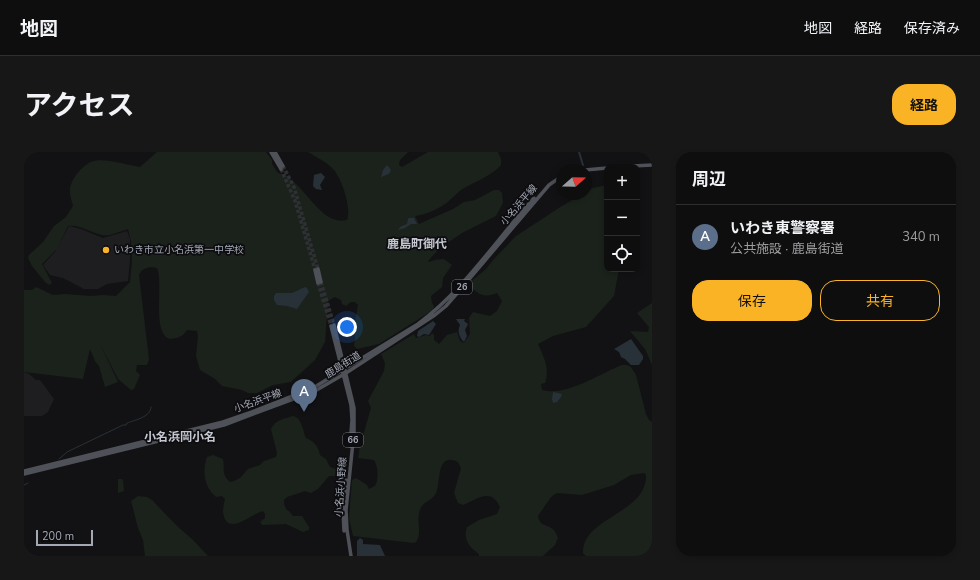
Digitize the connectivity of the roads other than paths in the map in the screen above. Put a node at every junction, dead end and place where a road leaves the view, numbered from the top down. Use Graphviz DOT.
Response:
graph roads {
  1 [pos="271,152"];
  2 [pos="275,152"];
  3 [pos="640,166"];
  4 [pos="652,166"];
  5 [pos="640,167"];
  6 [pos="604,169"];
  7 [pos="592,170"];
  8 [pos="556,178"];
  9 [pos="316,269"];
  10 [pos="320,282"];
  11 [pos="332,326"];
  12 [pos="344,372"];
  13 [pos="24,471"];
  14 [pos="24,474"];
  15 [pos="349,556"];
  1 -- 2 [label="main road"];
  3 -- 4 [label="main road"];
  4 -- 5 [label="main road"];
  6 -- 7 [label="main road"];
  8 -- 12 [label="main road, 小名浜平線 / 26"];
  9 -- 10 [label="main road"];
  11 -- 12 [label="main road, 小名浜小野線 / 66"];
  12 -- 13 [label="main road, 小名浜平線 / 26"];
  12 -- 14 [label="main road, 鹿島街道 / 26"];
  12 -- 15 [label="main road, 小名浜小野線 / 66"];
}
